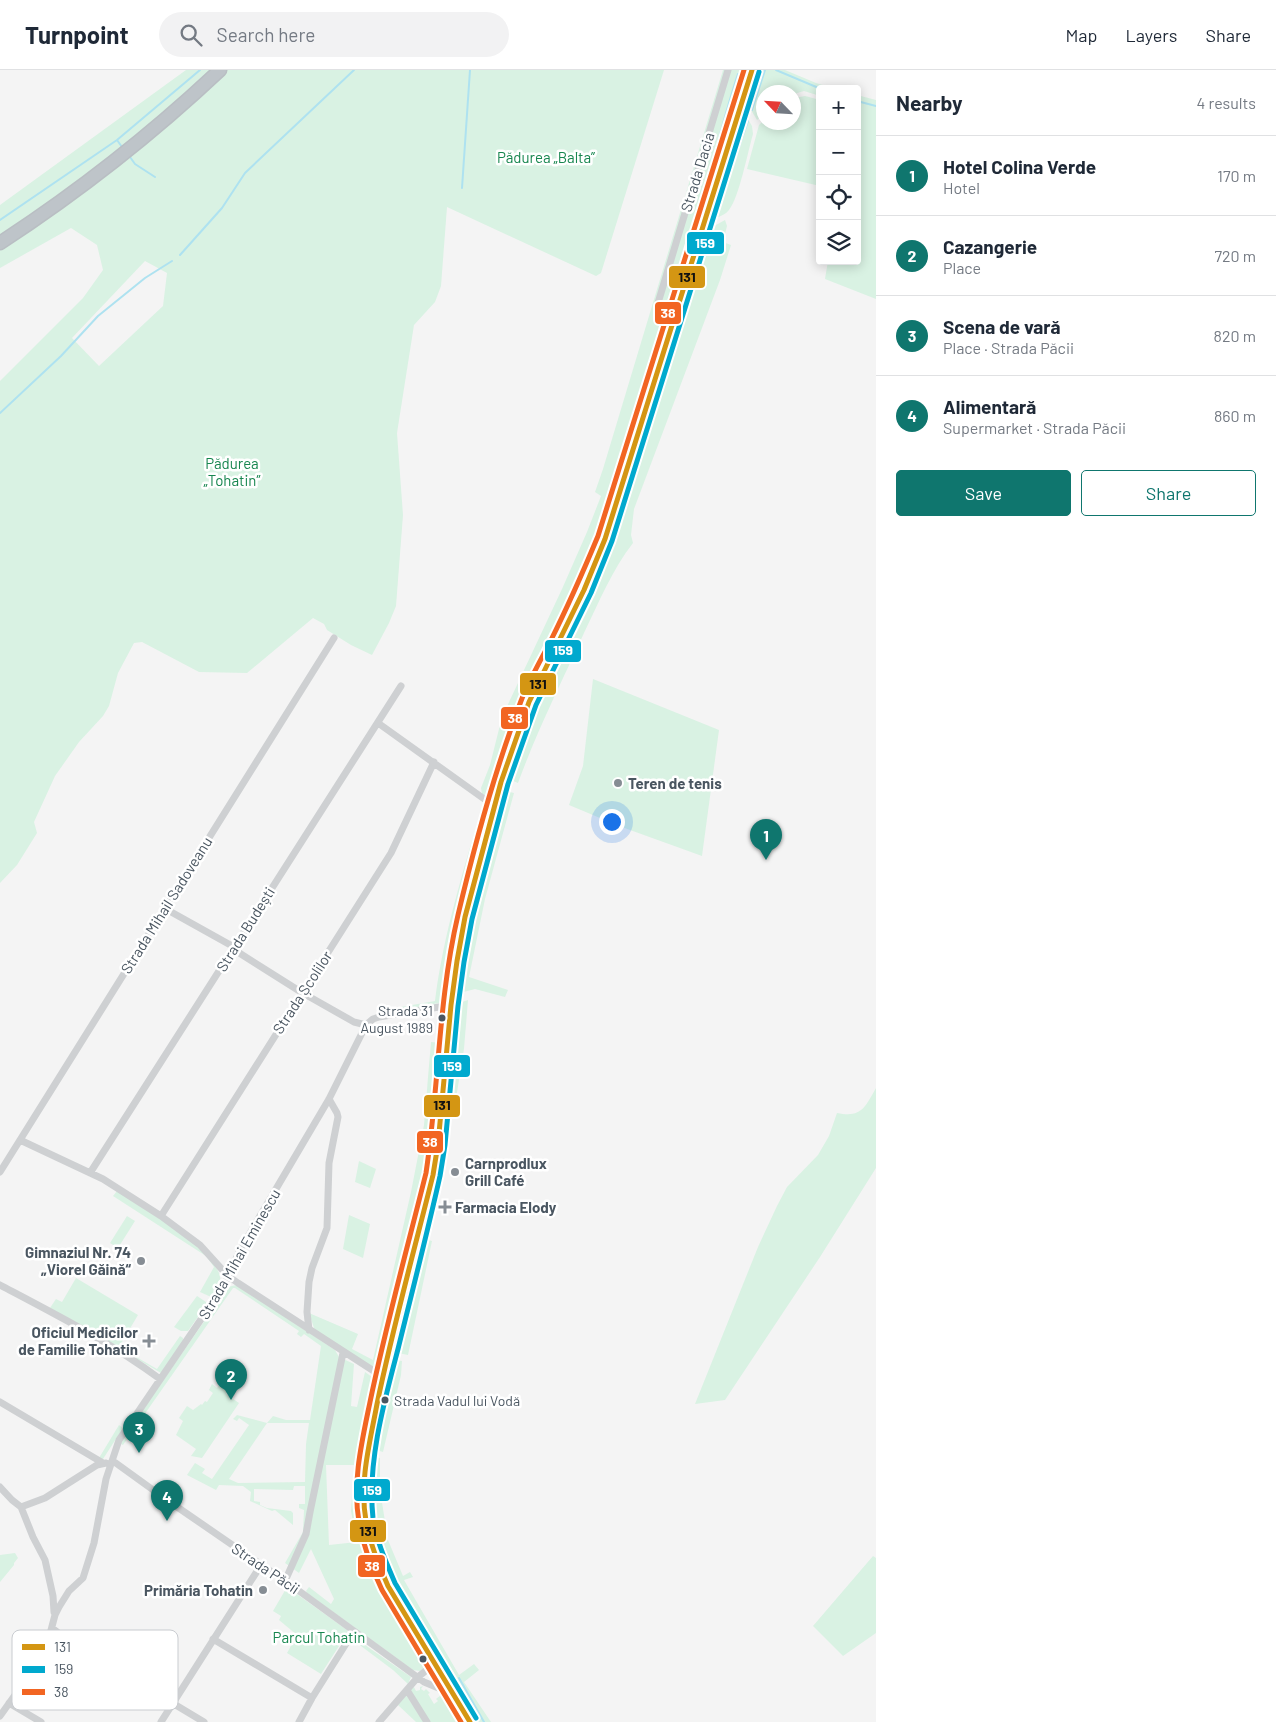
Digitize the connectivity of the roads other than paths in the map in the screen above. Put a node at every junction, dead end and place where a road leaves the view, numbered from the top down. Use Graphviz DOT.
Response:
graph roads {
  1 [pos="220,70"];
  2 [pos="728,70"];
  3 [pos="752,70"];
  4 [pos="0,243"];
  5 [pos="658,303"];
  6 [pos="334,638"];
  7 [pos="401,686"];
  8 [pos="378,722"];
  9 [pos="434,762"];
  10 [pos="494,806"];
  11 [pos="164,908"];
  12 [pos="233,948"];
  13 [pos="301,992"];
  14 [pos="451,1005"];
  15 [pos="366,1025"];
  16 [pos="329,1099"];
  17 [pos="20,1140"];
  18 [pos="0,1172"];
  19 [pos="90,1173"];
  20 [pos="160,1216"];
  21 [pos="228,1276"];
  22 [pos="0,1285"];
  23 [pos="309,1330"];
  24 [pos="343,1353"];
  25 [pos="383,1378"];
  26 [pos="160,1379"];
  27 [pos="0,1402"];
  28 [pos="113,1461"];
  29 [pos="103,1463"];
  30 [pos="0,1487"];
  31 [pos="21,1507"];
  32 [pos="261,1565"];
  33 [pos="285,1580"];
  34 [pos="55,1615"];
  35 [pos="52,1628"];
  36 [pos="55,1630"];
  37 [pos="354,1630"];
  38 [pos="213,1639"];
  39 [pos="434,1664"];
  40 [pos="418,1677"];
  41 [pos="406,1690"];
  42 [pos="178,1694"];
  43 [pos="453,1694"];
  44 [pos="12,1698"];
  45 [pos="312,1698"];
  46 [pos="8,1703"];
  47 [pos="12,1705"];
  48 [pos="178,1707"];
  49 [pos="20,1710"];
  50 [pos="168,1710"];
  51 [pos="0,1716"];
  52 [pos="41,1722"];
  53 [pos="161,1722"];
  54 [pos="204,1722"];
  55 [pos="299,1722"];
  56 [pos="379,1722"];
  57 [pos="427,1722"];
  58 [pos="470,1722"];
  1 -- 4 [label="highway"];
  2 -- 5 [label="street, Strada Dacia"];
  3 -- 10 [label="main road"];
  6 -- 11 [label="street, Strada Mihail Sadoveanu"];
  7 -- 8 [label="street, Strada Budești"];
  8 -- 9 [label="street"];
  8 -- 12 [label="street, Strada Budești"];
  9 -- 10 [label="street"];
  9 -- 13 [label="street, Strada Școlilor"];
  10 -- 14 [label="main road"];
  11 -- 12 [label="street"];
  11 -- 17 [label="street, Strada Mihail Sadoveanu"];
  12 -- 13 [label="street"];
  12 -- 19 [label="street, Strada Budești"];
  13 -- 15 [label="street"];
  13 -- 20 [label="street, Strada Școlilor"];
  14 -- 15 [label="street"];
  14 -- 25 [label="main road"];
  15 -- 16 [label="street, Strada Mihai Eminescu"];
  16 -- 21 [label="street, Strada Mihai Eminescu"];
  16 -- 23 [label="street"];
  17 -- 18 [label="street, Strada Mihail Sadoveanu"];
  17 -- 19 [label="street"];
  19 -- 20 [label="street"];
  20 -- 21 [label="street"];
  21 -- 23 [label="street"];
  21 -- 26 [label="street, Strada Mihai Eminescu"];
  22 -- 26 [label="street"];
  23 -- 24 [label="street"];
  24 -- 25 [label="street"];
  24 -- 33 [label="street"];
  25 -- 39 [label="main road"];
  26 -- 28 [label="street, Strada Mihai Eminescu"];
  27 -- 29 [label="street"];
  28 -- 29 [label="street"];
  28 -- 32 [label="street, Strada Păcii"];
  28 -- 34 [label="street, Strada Mihai Eminescu"];
  29 -- 31 [label="street"];
  30 -- 31 [label="street"];
  31 -- 34 [label="street, Strada Mihai Eminescu"];
  32 -- 33 [label="street, Strada Păcii"];
  32 -- 38 [label="street"];
  33 -- 37 [label="street, Strada Păcii"];
  34 -- 35 [label="street, Strada Mihai Eminescu"];
  35 -- 36 [label="street"];
  37 -- 40 [label="street, Strada Păcii"];
  37 -- 45 [label="street"];
  38 -- 42 [label="street"];
  38 -- 45 [label="street"];
  39 -- 40 [label="street"];
  39 -- 43 [label="main road"];
  40 -- 41 [label="street"];
  40 -- 43 [label="street, Strada Păcii"];
  41 -- 56 [label="street"];
  41 -- 57 [label="street"];
  43 -- 58 [label="main road"];
  44 -- 46 [label="street, Strada Mihai Eminescu"];
  45 -- 55 [label="street"];
  46 -- 47 [label="street"];
  46 -- 51 [label="street, Strada Mihai Eminescu"];
  48 -- 54 [label="street"];
  49 -- 52 [label="street"];
  50 -- 53 [label="street"];
}
